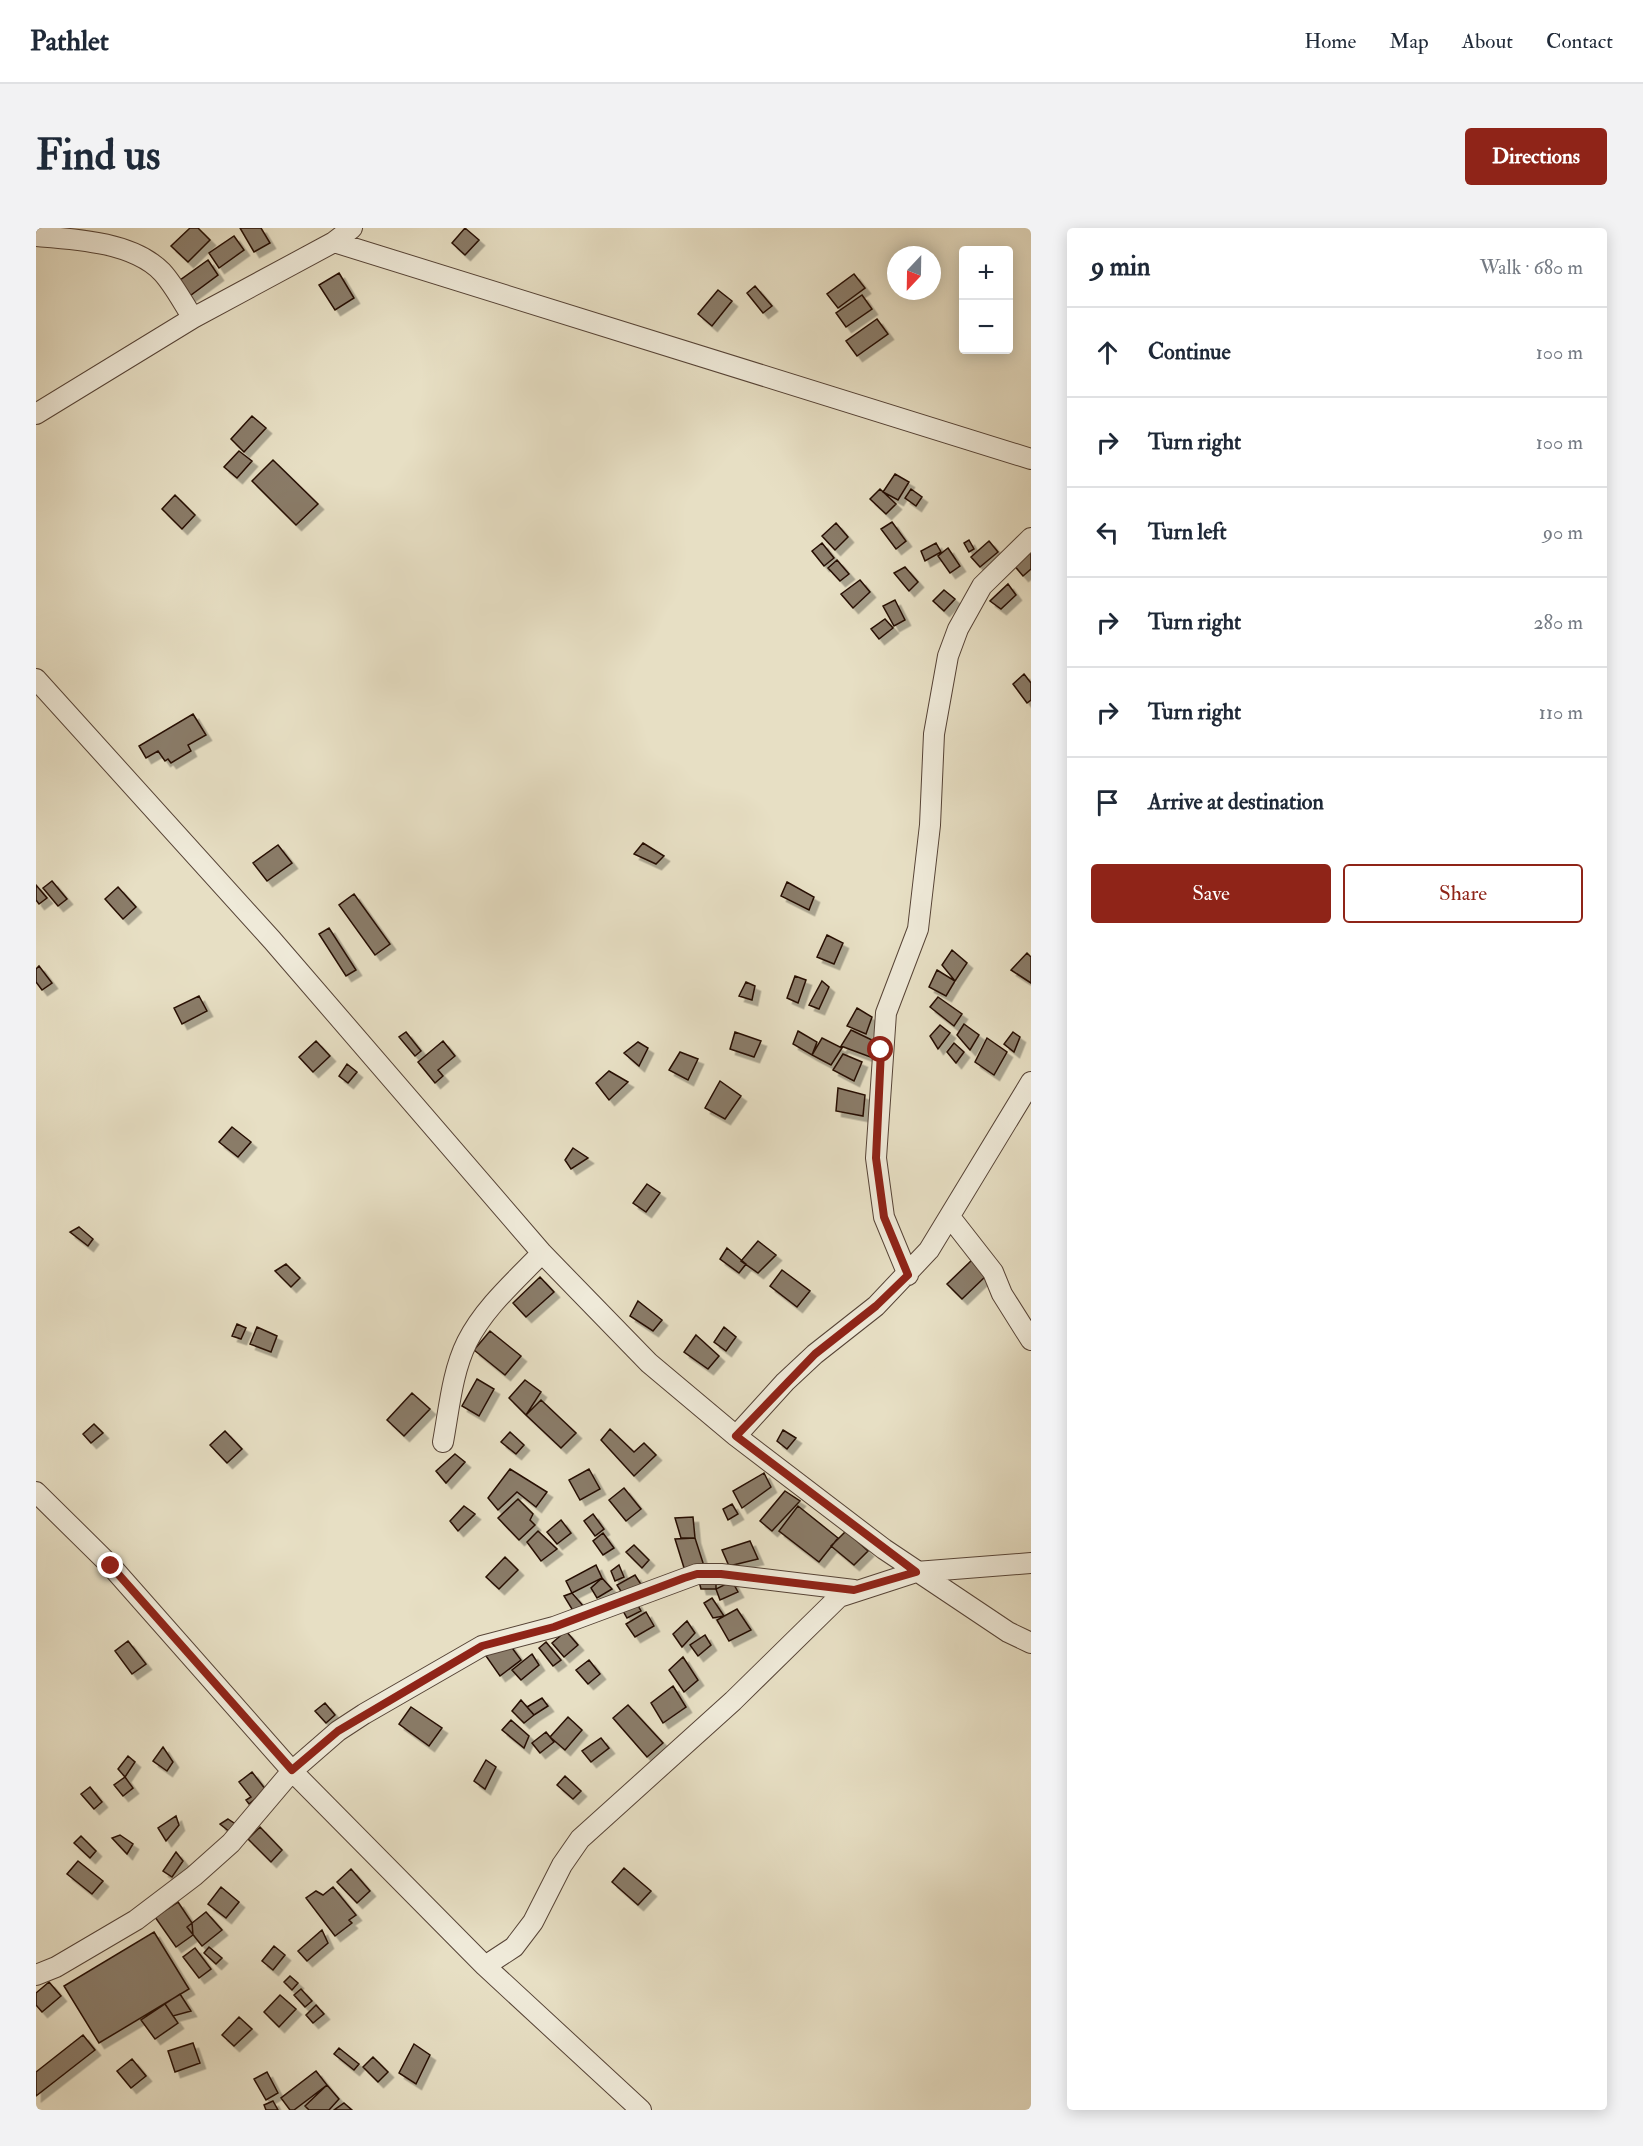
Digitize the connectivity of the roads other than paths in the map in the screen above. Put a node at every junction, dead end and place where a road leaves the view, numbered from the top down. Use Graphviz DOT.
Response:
graph roads {
  1 [pos="352,228"];
  2 [pos="36,236"];
  3 [pos="334,242"];
  4 [pos="193,318"];
  5 [pos="36,414"];
  6 [pos="1031,459"];
  7 [pos="1031,538"];
  8 [pos="36,679"];
  9 [pos="1031,1082"];
  10 [pos="950,1217"];
  11 [pos="542,1253"];
  12 [pos="908,1275"];
  13 [pos="1031,1340"];
  14 [pos="736,1436"];
  15 [pos="442,1442"];
  16 [pos="36,1492"];
  17 [pos="1031,1563"];
  18 [pos="916,1572"];
  19 [pos="854,1590"];
  20 [pos="1031,1643"];
  21 [pos="292,1770"];
  22 [pos="485,1966"];
  23 [pos="36,1975"];
  24 [pos="641,2110"];
  1 -- 3 [label="street"];
  2 -- 4 [label="street"];
  3 -- 4 [label="street"];
  3 -- 6 [label="street"];
  4 -- 5 [label="street"];
  7 -- 12 [label="street"];
  8 -- 11 [label="street"];
  9 -- 10 [label="street"];
  10 -- 12 [label="street"];
  10 -- 13 [label="street"];
  11 -- 14 [label="street"];
  11 -- 15 [label="street"];
  12 -- 14 [label="street"];
  14 -- 18 [label="street"];
  16 -- 21 [label="street"];
  17 -- 18 [label="street"];
  18 -- 19 [label="street"];
  18 -- 20 [label="street"];
  19 -- 21 [label="street"];
  19 -- 22 [label="street"];
  21 -- 22 [label="street"];
  21 -- 23 [label="street"];
  22 -- 24 [label="street"];
}
